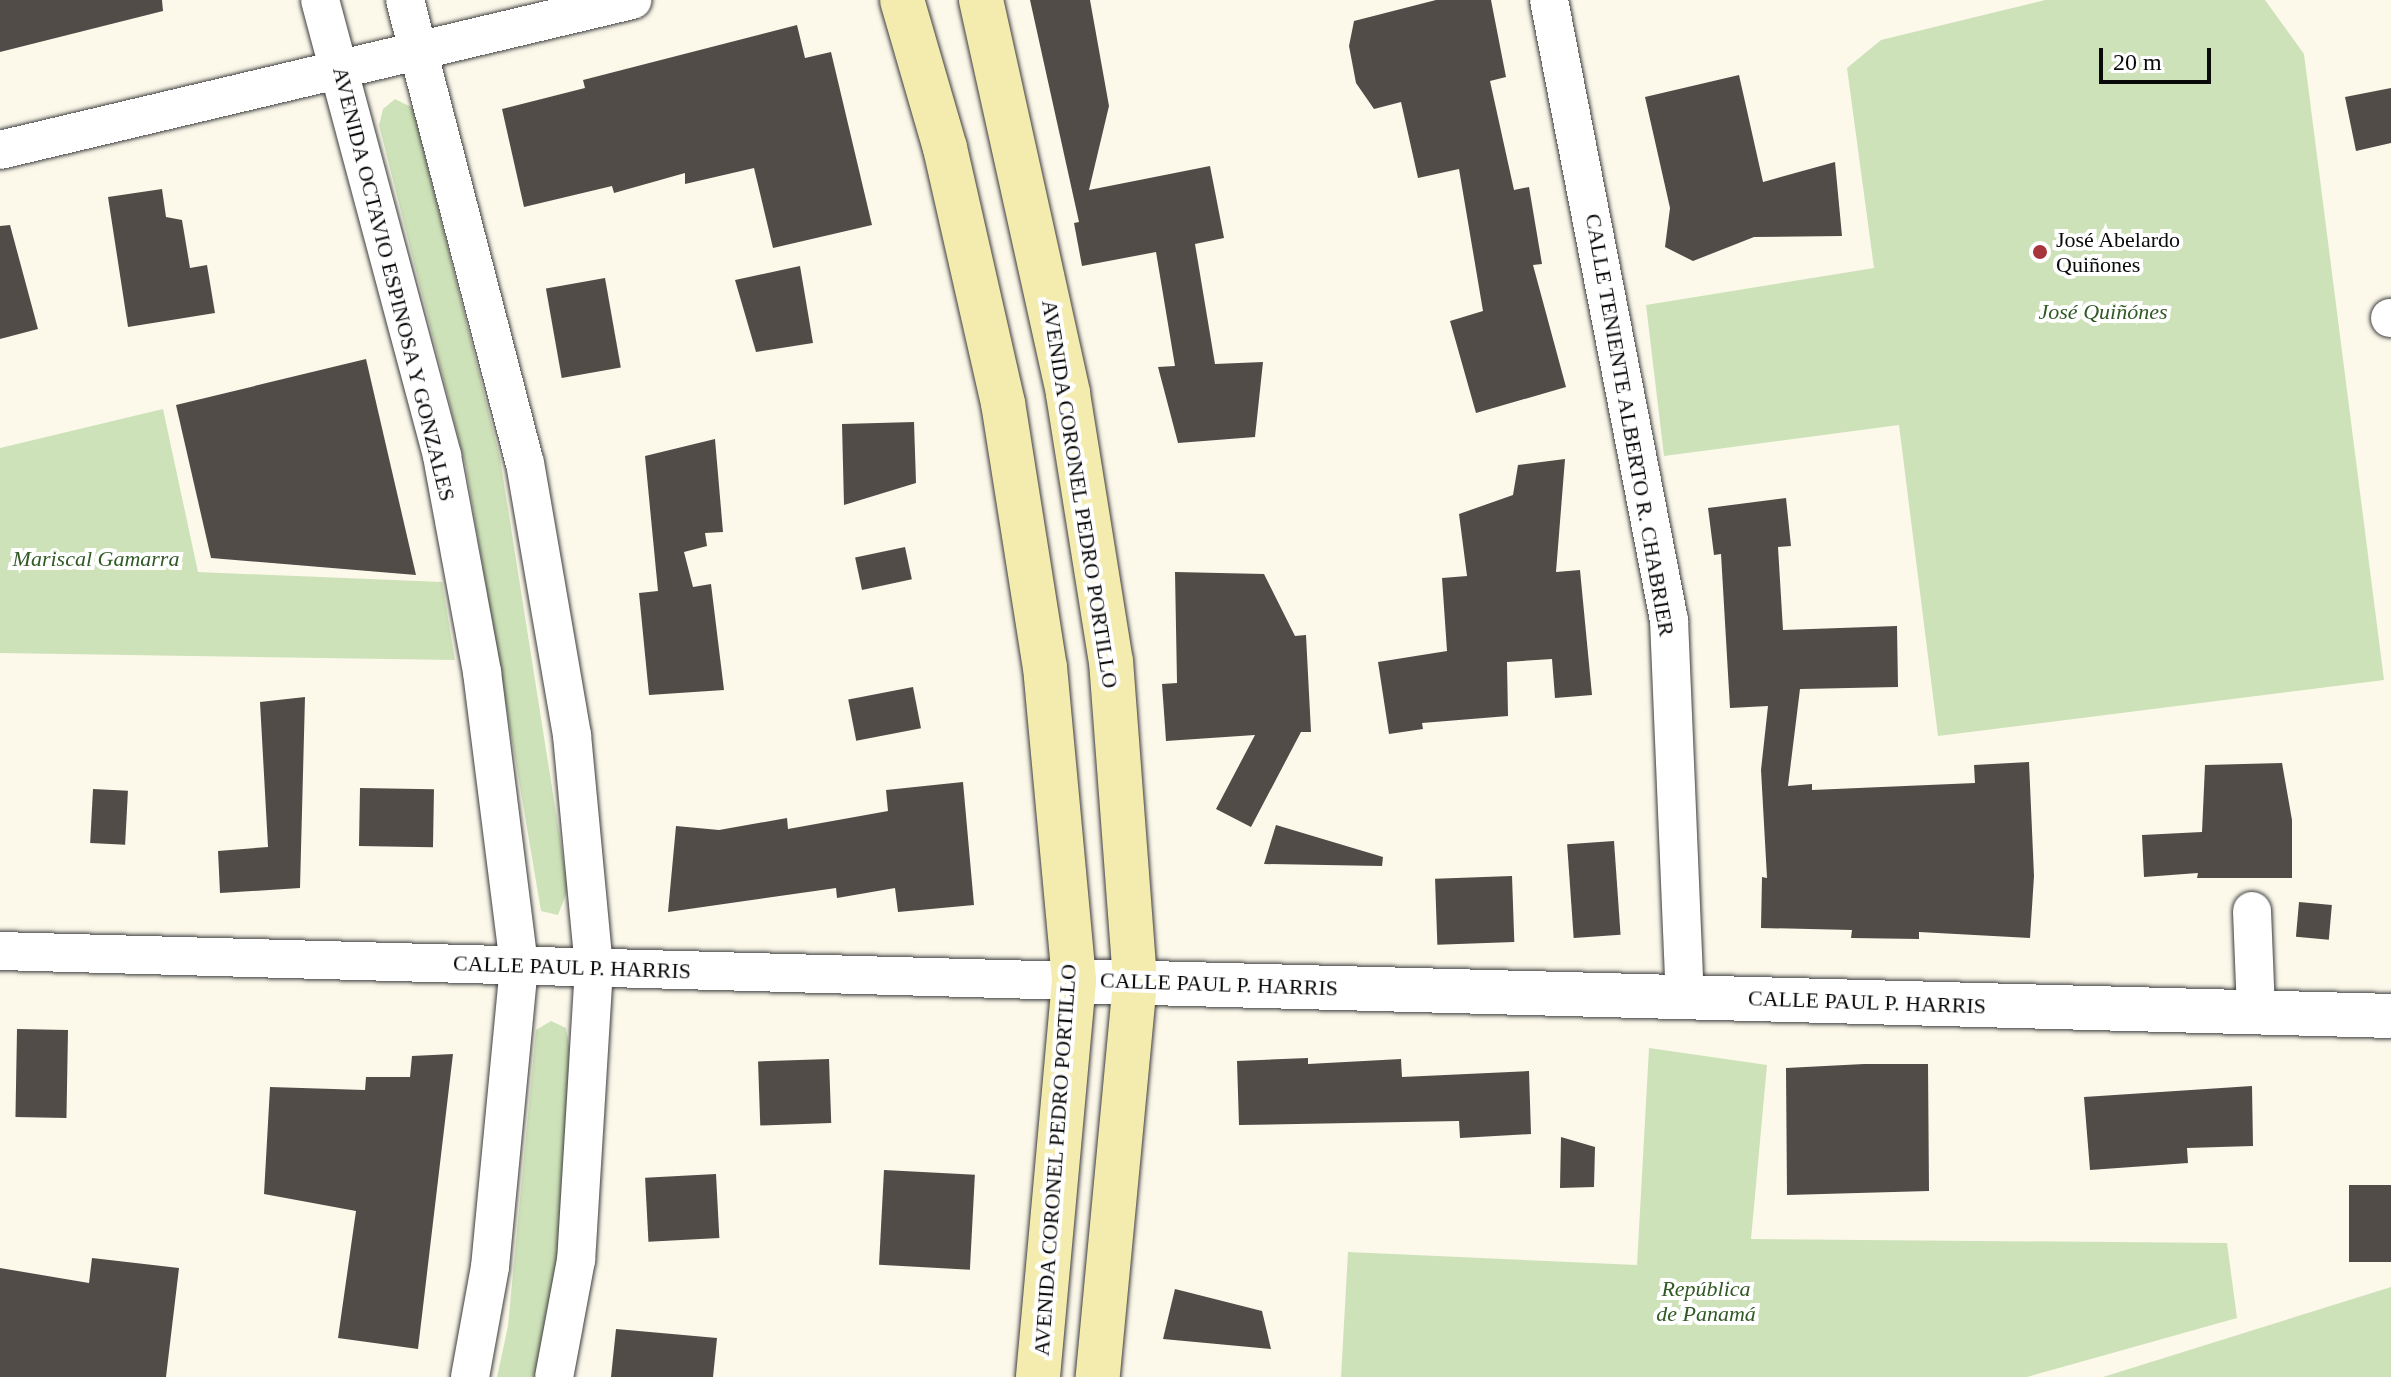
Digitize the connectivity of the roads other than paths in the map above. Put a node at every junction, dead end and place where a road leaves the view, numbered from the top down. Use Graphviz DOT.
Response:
graph roads {
  1 [pos="320,0"];
  2 [pos="405,0"];
  3 [pos="632,0"];
  4 [pos="902,0"];
  5 [pos="981,0"];
  6 [pos="1549,0"];
  7 [pos="421,50"];
  8 [pos="339,69"];
  9 [pos="0,150"];
  10 [pos="2252,911"];
  11 [pos="0,951"];
  12 [pos="519,966"];
  13 [pos="594,968"];
  14 [pos="1074,981"];
  15 [pos="1135,982"];
  16 [pos="1685,997"];
  17 [pos="2256,1012"];
  18 [pos="2391,1016"];
  19 [pos="470,1377"];
  20 [pos="554,1377"];
  21 [pos="1038,1377"];
  22 [pos="1098,1377"];
  1 -- 8 [label="street, AVENIDA OCTAVIO ESPINOSA Y GONZALES"];
  2 -- 7 [label="street"];
  3 -- 7 [label="street"];
  4 -- 14 [label="main road, AVENIDA CORONEL PEDRO PORTILLO"];
  5 -- 15 [label="main road, AVENIDA CORONEL PEDRO PORTILLO"];
  6 -- 16 [label="street, CALLE TENIENTE ALBERTO R. CHABRIER"];
  7 -- 8 [label="street"];
  7 -- 13 [label="street"];
  8 -- 9 [label="street"];
  8 -- 12 [label="street, AVENIDA OCTAVIO ESPINOSA Y GONZALES"];
  10 -- 17 [label="street"];
  11 -- 12 [label="street, CALLE PAUL P. HARRIS"];
  12 -- 13 [label="street, CALLE PAUL P. HARRIS"];
  12 -- 19 [label="street, AVENIDA OCTAVIO ESPINOSA Y GONZALES"];
  13 -- 14 [label="street, CALLE PAUL P. HARRIS"];
  13 -- 20 [label="street"];
  14 -- 15 [label="street, CALLE PAUL P. HARRIS"];
  14 -- 21 [label="main road, AVENIDA CORONEL PEDRO PORTILLO"];
  15 -- 16 [label="street, CALLE PAUL P. HARRIS"];
  15 -- 22 [label="main road, AVENIDA CORONEL PEDRO PORTILLO"];
  16 -- 17 [label="street, CALLE PAUL P. HARRIS"];
  17 -- 18 [label="street, CALLE PAUL P. HARRIS"];
}
